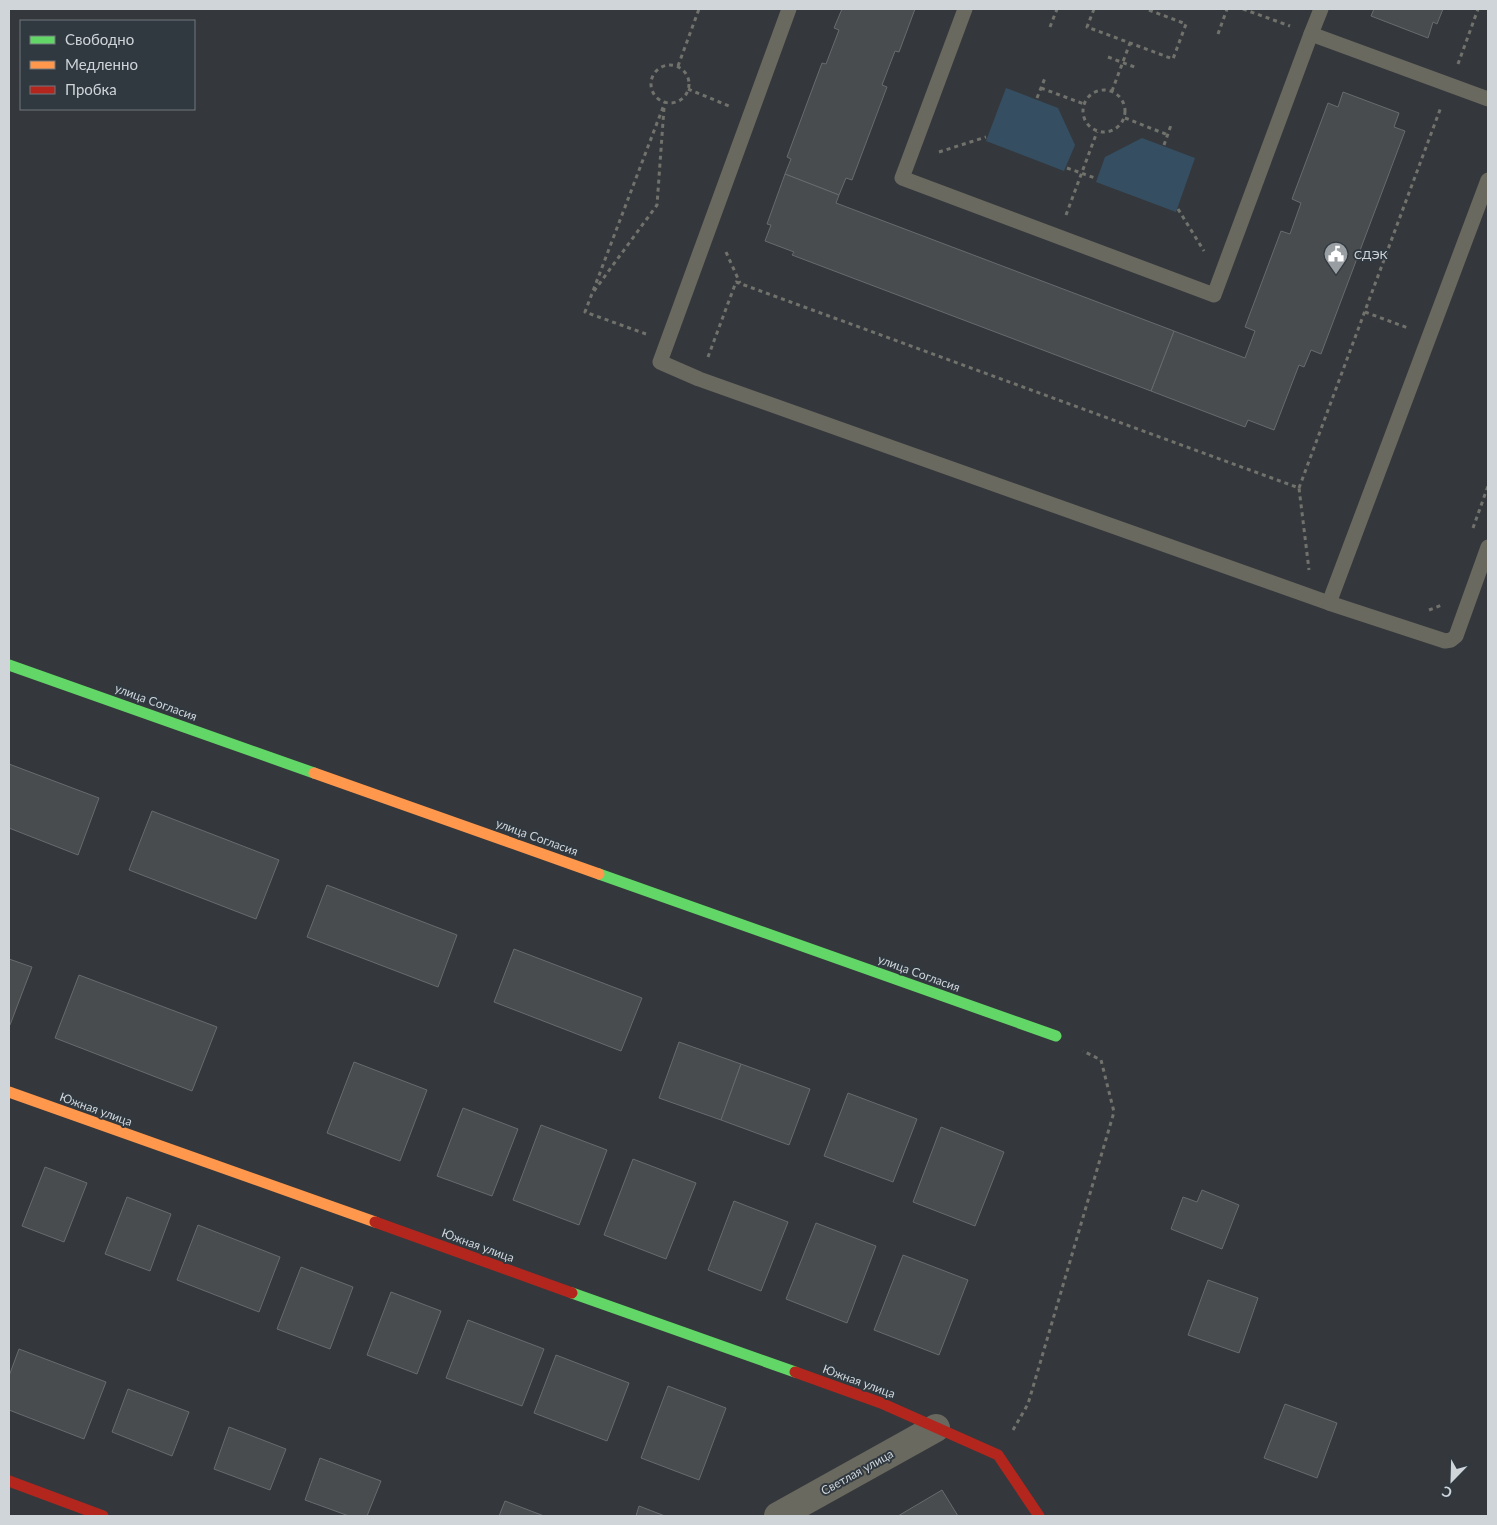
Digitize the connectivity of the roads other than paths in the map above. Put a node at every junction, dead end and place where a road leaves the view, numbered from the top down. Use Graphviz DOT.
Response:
graph roads {
  1 [pos="789,9"];
  2 [pos="965,9"];
  3 [pos="1321,9"];
  4 [pos="1312,34"];
  5 [pos="1488,99"];
  6 [pos="1488,180"];
  7 [pos="1488,547"];
  8 [pos="1329,603"];
  9 [pos="9,665"];
  10 [pos="1056,1036"];
  11 [pos="9,1092"];
  12 [pos="936,1428"];
  13 [pos="9,1481"];
  14 [pos="103,1516"];
  15 [pos="778,1516"];
  16 [pos="1039,1516"];
  1 -- 8 [label="lane"];
  2 -- 4 [label="lane"];
  3 -- 4 [label="lane"];
  4 -- 5 [label="lane"];
  6 -- 8 [label="lane"];
  7 -- 8 [label="lane"];
  9 -- 10 [label="street, улица Согласия"];
  11 -- 12 [label="street, Южная улица"];
  12 -- 15 [label="street, Светлая улица"];
  12 -- 16 [label="street, Южная улица"];
  13 -- 14 [label="street"];
}
